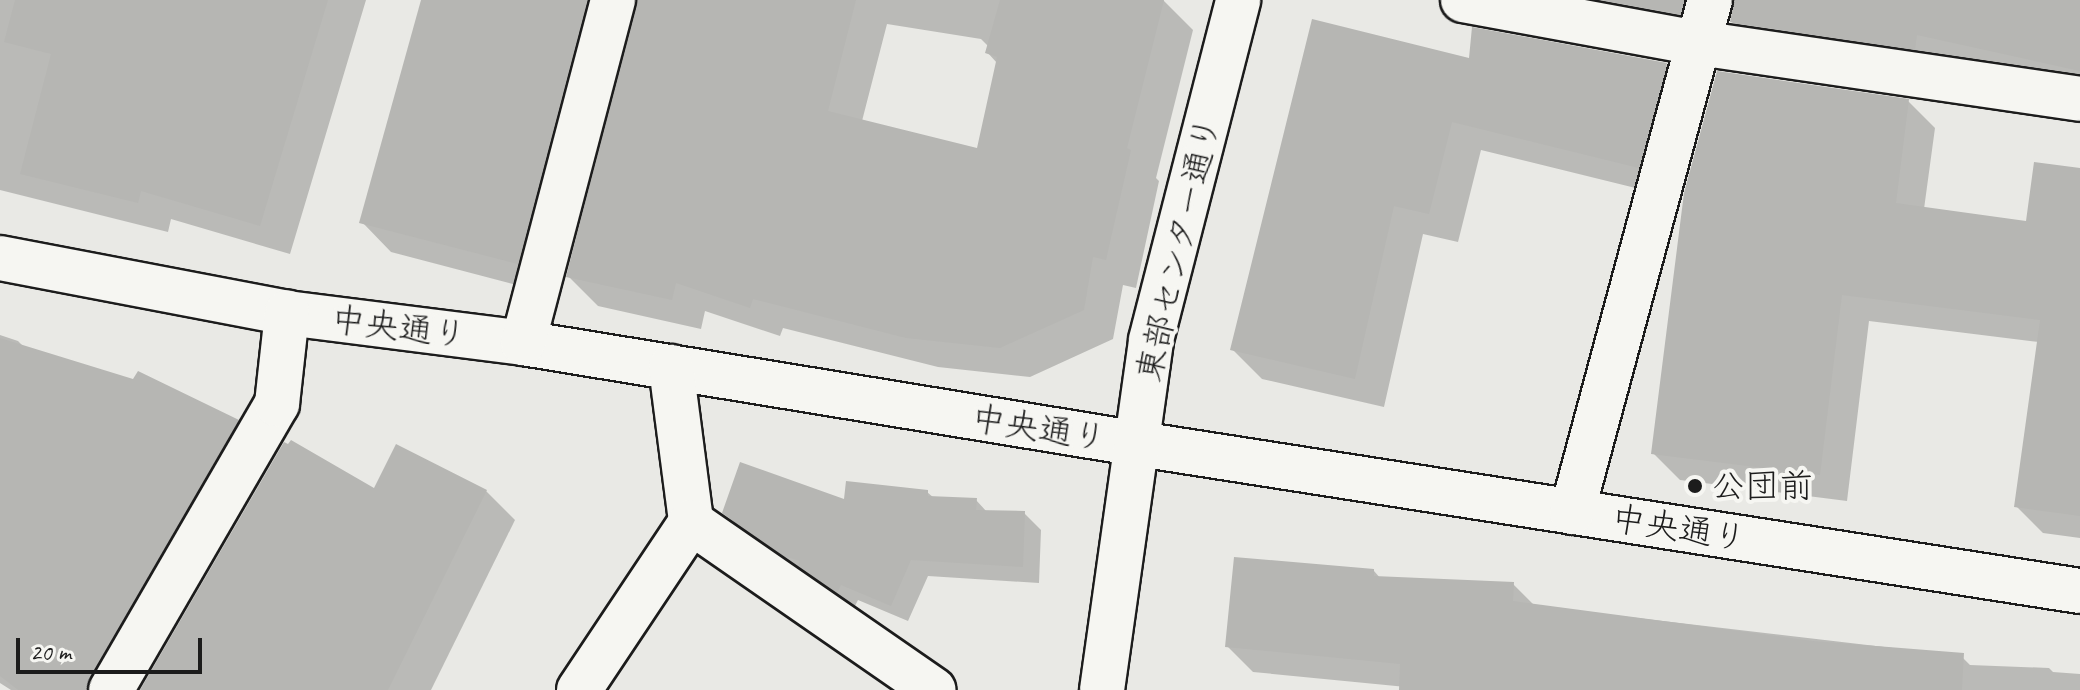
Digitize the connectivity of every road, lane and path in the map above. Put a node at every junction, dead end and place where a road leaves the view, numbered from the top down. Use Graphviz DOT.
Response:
graph roads {
  1 [pos="613,0"];
  2 [pos="1238,0"];
  3 [pos="1463,0"];
  4 [pos="1710,0"];
  5 [pos="1698,43"];
  6 [pos="2080,99"];
  7 [pos="0,258"];
  8 [pos="287,313"];
  9 [pos="523,343"];
  10 [pos="671,367"];
  11 [pos="1139,444"];
  12 [pos="1572,512"];
  13 [pos="691,522"];
  14 [pos="2080,591"];
  15 [pos="111,690"];
  16 [pos="579,690"];
  17 [pos="934,690"];
  18 [pos="1102,690"];
  1 -- 9 [label="street"];
  2 -- 11 [label="street, 東部センター通り"];
  3 -- 5 [label="street"];
  4 -- 5 [label="street"];
  5 -- 6 [label="street"];
  5 -- 12 [label="street"];
  7 -- 8 [label="street, 中央通り"];
  8 -- 9 [label="street, 中央通り"];
  8 -- 15 [label="street"];
  9 -- 10 [label="street, 中央通り"];
  10 -- 11 [label="street, 中央通り"];
  10 -- 13 [label="street"];
  11 -- 12 [label="street, 中央通り"];
  11 -- 18 [label="street, 東部センター通り"];
  12 -- 14 [label="street, 中央通り"];
  13 -- 16 [label="street"];
  13 -- 17 [label="street"];
}
